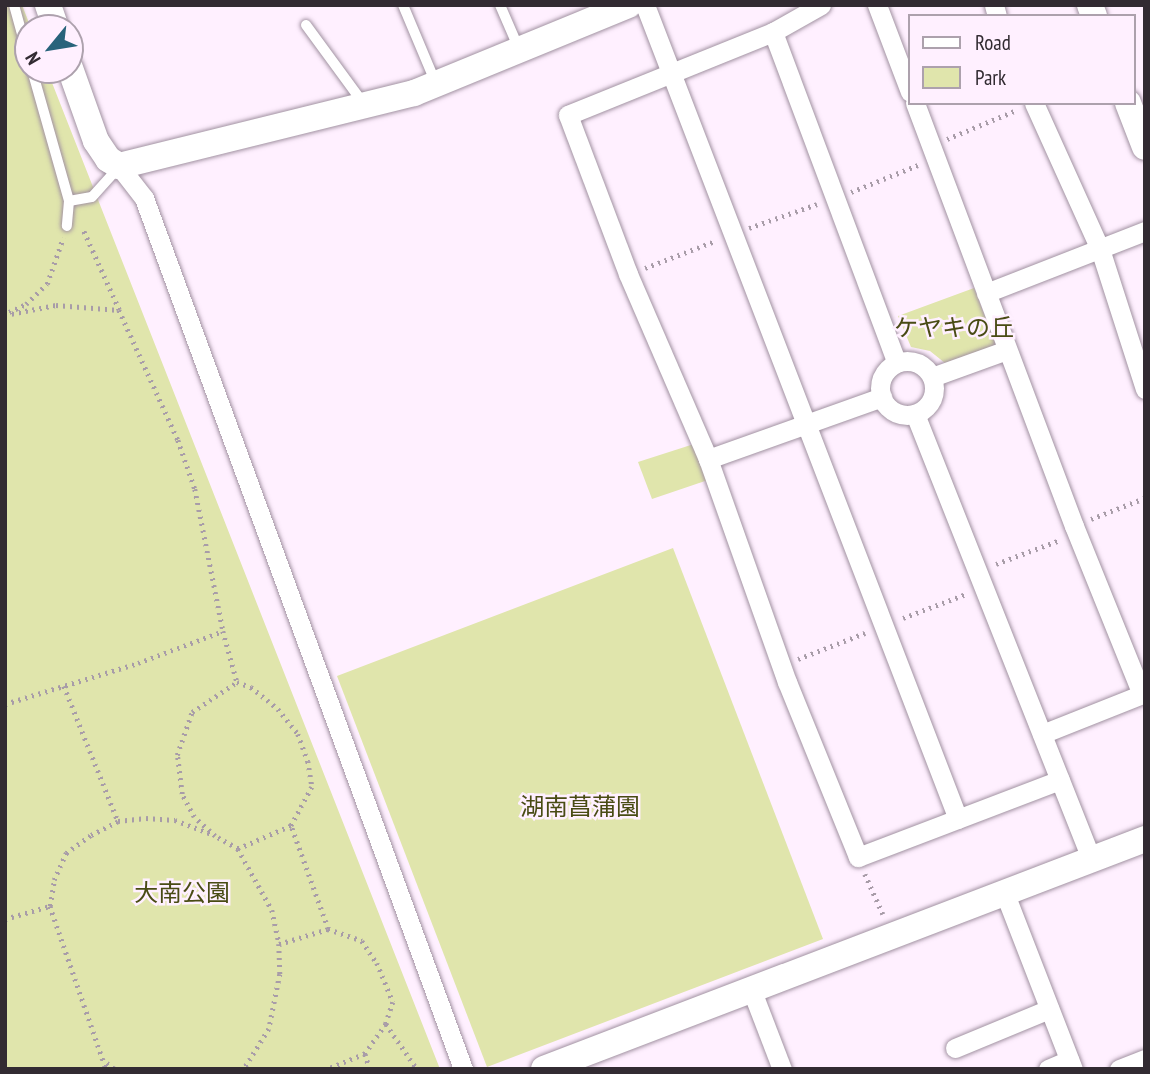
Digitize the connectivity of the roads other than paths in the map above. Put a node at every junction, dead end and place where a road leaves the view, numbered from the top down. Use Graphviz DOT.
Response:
graph roads {
  1 [pos="403,5"];
  2 [pos="500,5"];
  3 [pos="629,5"];
  4 [pos="645,5"];
  5 [pos="821,5"];
  6 [pos="877,5"];
  7 [pos="306,25"];
  8 [pos="773,32"];
  9 [pos="519,50"];
  10 [pos="673,75"];
  11 [pos="36,84"];
  12 [pos="76,84"];
  13 [pos="436,85"];
  14 [pos="908,87"];
  15 [pos="916,105"];
  16 [pos="1035,105"];
  17 [pos="1129,105"];
  18 [pos="365,107"];
  19 [pos="1145,147"];
  20 [pos="120,166"];
  21 [pos="69,201"];
  22 [pos="67,226"];
  23 [pos="1145,231"];
  24 [pos="1100,248"];
  25 [pos="986,293"];
  26 [pos="1007,350"];
  27 [pos="897,363"];
  28 [pos="932,377"];
  29 [pos="1145,389"];
  30 [pos="881,397"];
  31 [pos="915,414"];
  32 [pos="805,424"];
  33 [pos="708,459"];
  34 [pos="1143,693"];
  35 [pos="1042,734"];
  36 [pos="1060,780"];
  37 [pos="958,819"];
  38 [pos="1145,839"];
  39 [pos="1091,859"];
  40 [pos="1005,894"];
  41 [pos="752,991"];
  42 [pos="1049,1009"];
  43 [pos="955,1048"];
  44 [pos="1145,1059"];
  45 [pos="578,1062"];
  46 [pos="1071,1065"];
  47 [pos="463,1069"];
  48 [pos="544,1069"];
  49 [pos="782,1069"];
  50 [pos="1048,1069"];
  51 [pos="1119,1069"];
  1 -- 13 [label="lane"];
  2 -- 9 [label="lane"];
  3 -- 9 [label="street"];
  4 -- 10 [label="street"];
  5 -- 8 [label="street"];
  6 -- 14 [label="street"];
  7 -- 18 [label="lane"];
  8 -- 10 [label="street"];
  8 -- 27 [label="street"];
  9 -- 13 [label="street"];
  10 -- 32 [label="street"];
  10 -- 33 [label="street"];
  11 -- 21 [label="lane"];
  12 -- 20 [label="street"];
  13 -- 18 [label="street"];
  15 -- 25 [label="street"];
  16 -- 24 [label="street"];
  17 -- 19 [label="street"];
  18 -- 20 [label="street"];
  20 -- 21 [label="lane"];
  20 -- 47 [label="street"];
  21 -- 22 [label="lane"];
  23 -- 24 [label="street"];
  24 -- 25 [label="street"];
  24 -- 29 [label="street"];
  25 -- 26 [label="street"];
  26 -- 28 [label="street"];
  26 -- 34 [label="street"];
  27 -- 28 [label="street"];
  27 -- 30 [label="street"];
  28 -- 31 [label="street"];
  30 -- 31 [label="street"];
  30 -- 32 [label="street"];
  31 -- 35 [label="street"];
  32 -- 33 [label="street"];
  32 -- 37 [label="street"];
  33 -- 37 [label="street"];
  34 -- 35 [label="street"];
  35 -- 36 [label="street"];
  36 -- 37 [label="street"];
  36 -- 39 [label="street"];
  38 -- 39 [label="street"];
  39 -- 40 [label="street"];
  40 -- 41 [label="street"];
  40 -- 42 [label="street"];
  41 -- 45 [label="street"];
  41 -- 49 [label="street"];
  42 -- 43 [label="street"];
  42 -- 46 [label="street"];
  44 -- 51 [label="street"];
  45 -- 48 [label="street"];
  46 -- 50 [label="street"];
}
